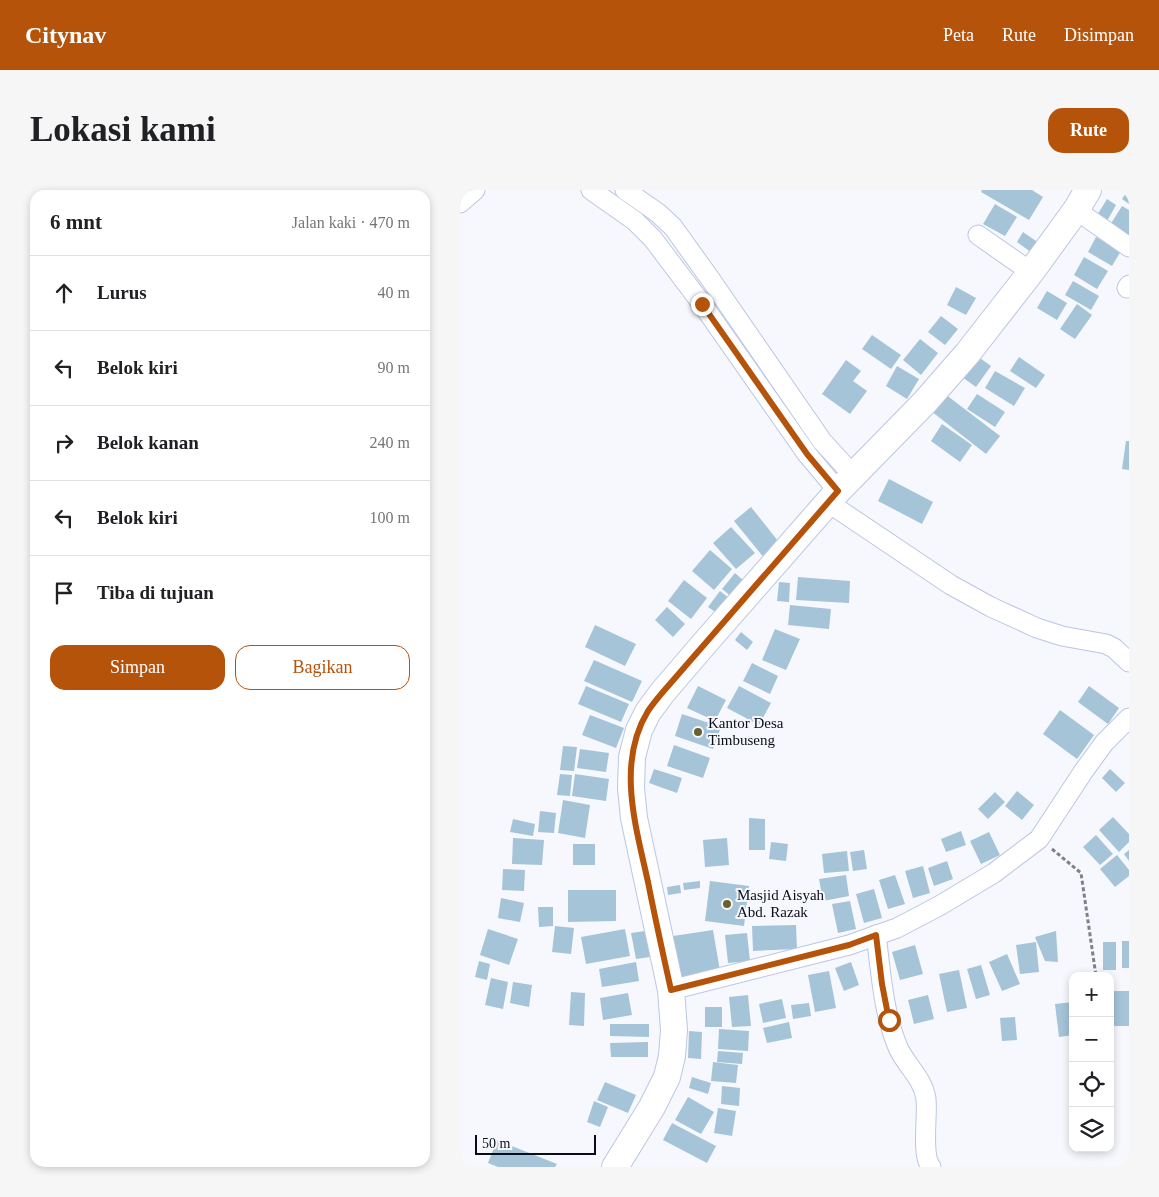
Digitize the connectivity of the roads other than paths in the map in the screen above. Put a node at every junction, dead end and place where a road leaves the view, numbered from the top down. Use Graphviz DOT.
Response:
graph roads {
  1 [pos="475,190"];
  2 [pos="591,190"];
  3 [pos="625,190"];
  4 [pos="1082,200"];
  5 [pos="460,202"];
  6 [pos="978,234"];
  7 [pos="1129,247"];
  8 [pos="1031,272"];
  9 [pos="780,381"];
  10 [pos="764,393"];
  11 [pos="822,441"];
  12 [pos="807,454"];
  13 [pos="840,490"];
  14 [pos="1129,662"];
  15 [pos="1129,718"];
  16 [pos="876,935"];
  17 [pos="671,990"];
  18 [pos="614,1167"];
  19 [pos="931,1167"];
  1 -- 5 [label="street"];
  2 -- 10 [label="street"];
  3 -- 9 [label="street"];
  4 -- 7 [label="street"];
  4 -- 8 [label="main road"];
  6 -- 8 [label="street"];
  8 -- 13 [label="main road"];
  9 -- 10 [label="street"];
  9 -- 11 [label="street"];
  10 -- 12 [label="street"];
  11 -- 12 [label="street"];
  11 -- 13 [label="street"];
  12 -- 13 [label="street"];
  13 -- 14 [label="street"];
  13 -- 17 [label="main road"];
  15 -- 16 [label="street"];
  16 -- 17 [label="street"];
  16 -- 19 [label="street"];
  17 -- 18 [label="main road"];
}
